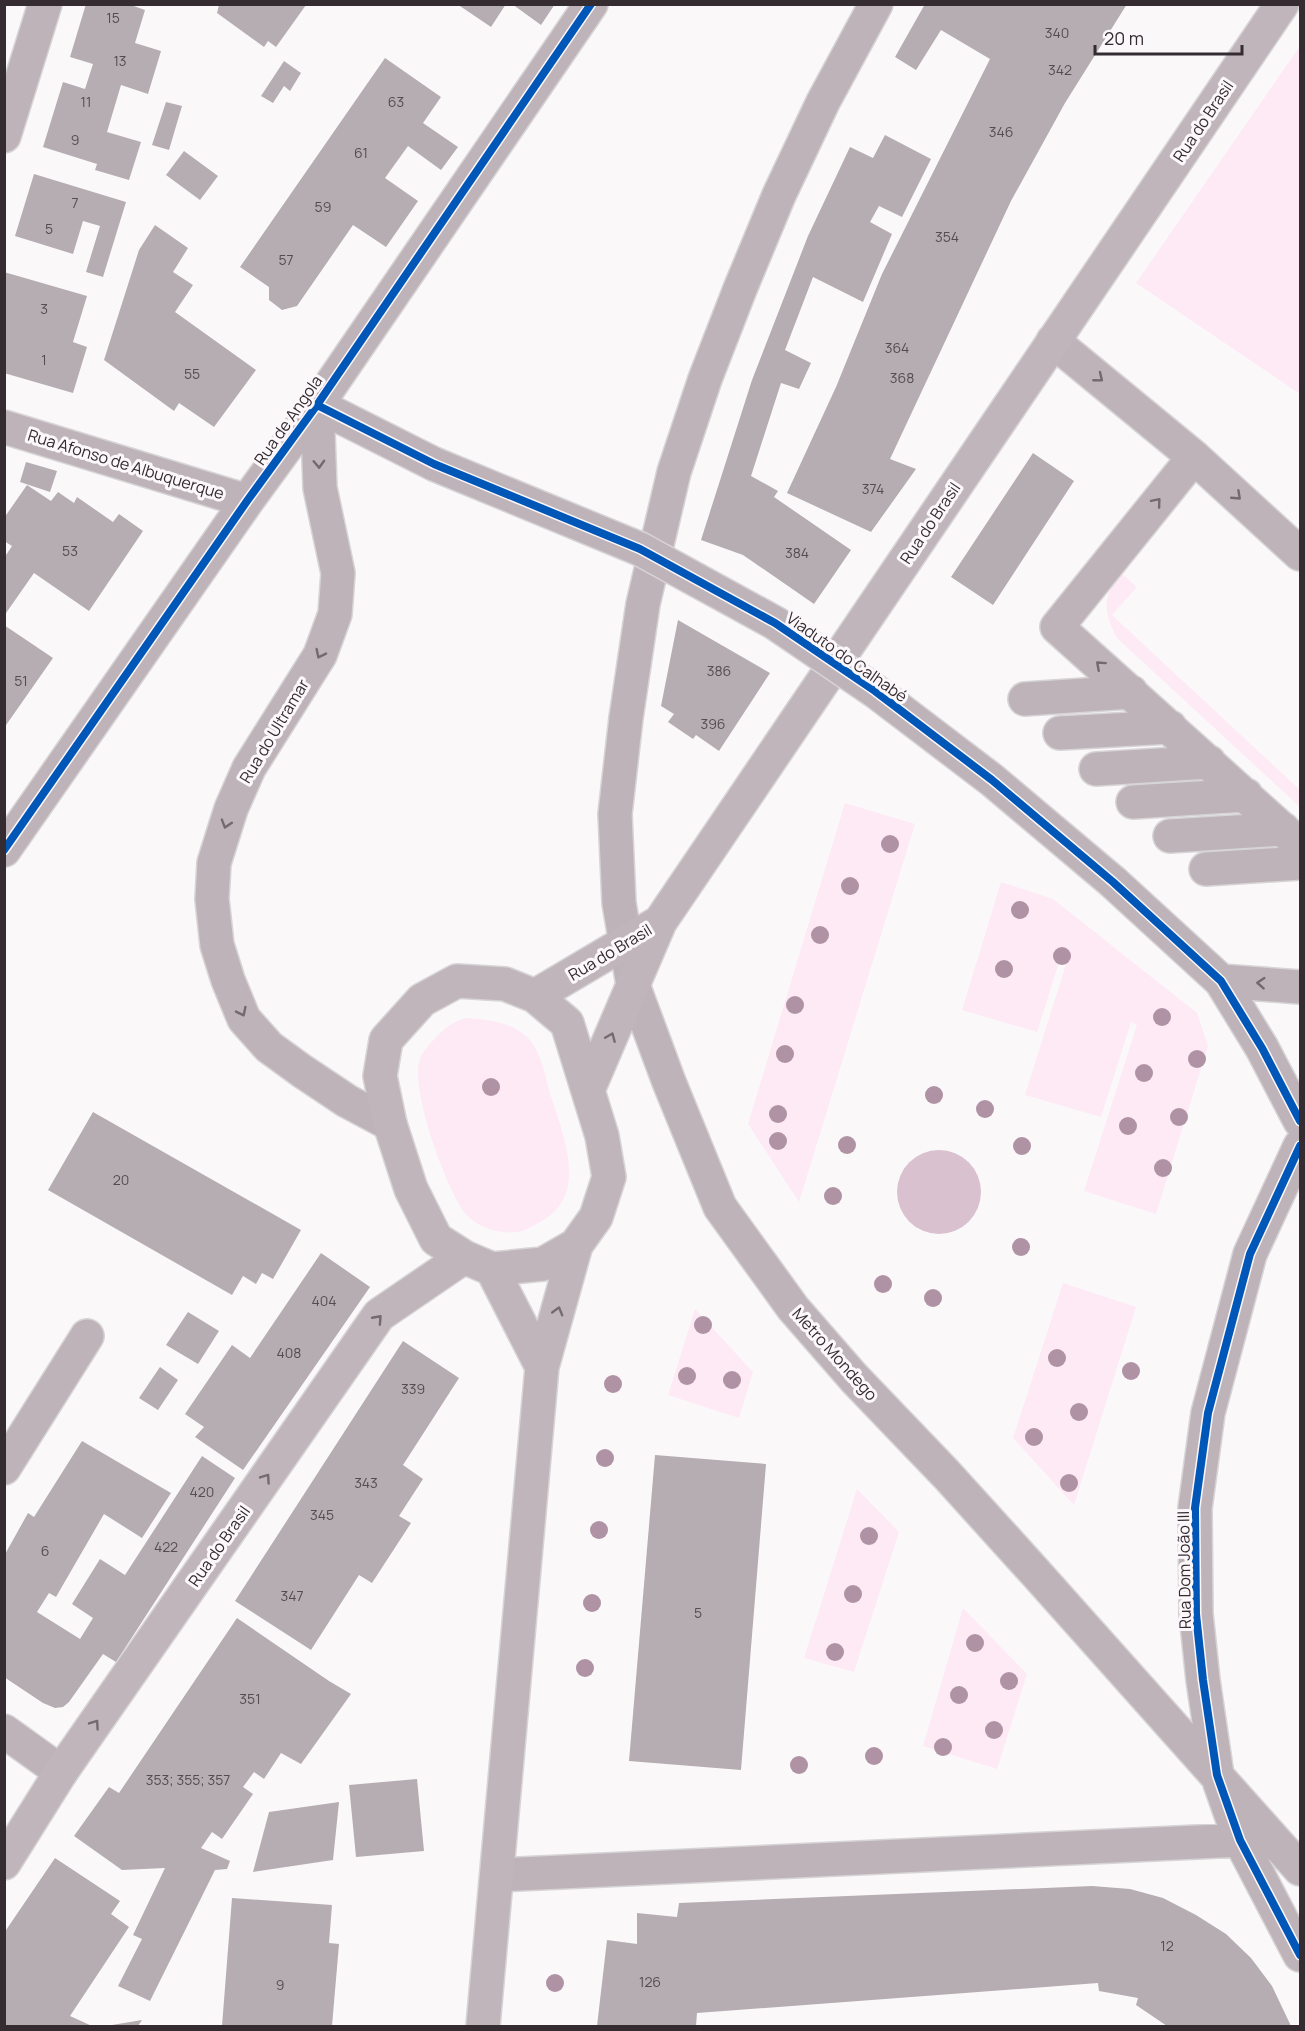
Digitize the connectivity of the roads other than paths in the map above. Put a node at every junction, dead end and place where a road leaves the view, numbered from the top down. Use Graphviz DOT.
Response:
graph roads {
  1 [pos="45,4"];
  2 [pos="591,4"];
  3 [pos="876,4"];
  4 [pos="1282,4"];
  5 [pos="4,136"];
  6 [pos="1053,341"];
  7 [pos="317,405"];
  8 [pos="4,427"];
  9 [pos="1194,457"];
  10 [pos="247,501"];
  11 [pos="1300,554"];
  12 [pos="1131,693"];
  13 [pos="1025,699"];
  14 [pos="1170,727"];
  15 [pos="1060,733"];
  16 [pos="1209,762"];
  17 [pos="1096,769"];
  18 [pos="1246,795"];
  19 [pos="1133,802"];
  20 [pos="1170,836"];
  21 [pos="1292,837"];
  22 [pos="4,850"];
  23 [pos="1300,863"];
  24 [pos="1206,869"];
  25 [pos="660,922"];
  26 [pos="625,943"];
  27 [pos="1221,981"];
  28 [pos="633,985"];
  29 [pos="1300,987"];
  30 [pos="535,996"];
  31 [pos="588,1090"];
  32 [pos="1300,1121"];
  33 [pos="390,1124"];
  34 [pos="1300,1146"];
  35 [pos="576,1245"];
  36 [pos="478,1263"];
  37 [pos="87,1336"];
  38 [pos="542,1367"];
  39 [pos="4,1468"];
  40 [pos="4,1731"];
  41 [pos="61,1772"];
  42 [pos="1217,1775"];
  43 [pos="1240,1840"];
  44 [pos="4,1863"];
  45 [pos="1300,1869"];
  46 [pos="497,1875"];
  47 [pos="1300,1955"];
  48 [pos="483,2026"];
  1 -- 5 [label="street"];
  2 -- 7 [label="street, Rua de Angola"];
  3 -- 26 [label="street, Metro Mondego"];
  4 -- 6 [label="main road, Rua do Brasil"];
  6 -- 9 [label="street, one-way"];
  6 -- 25 [label="main road, Rua do Brasil"];
  7 -- 10 [label="street, Rua de Angola"];
  7 -- 27 [label="street, Viaduto do Calhabé, bridge"];
  7 -- 33 [label="street, Rua do Ultramar, one-way"];
  8 -- 10 [label="street, Rua Afonso de Albuquerque"];
  9 -- 11 [label="street, one-way"];
  12 -- 9 [label="street, one-way"];
  10 -- 22 [label="street, Rua de Angola"];
  12 -- 13 [label="street"];
  12 -- 14 [label="street"];
  14 -- 15 [label="street"];
  14 -- 16 [label="street"];
  16 -- 17 [label="street"];
  16 -- 18 [label="street"];
  18 -- 19 [label="street"];
  18 -- 21 [label="street"];
  20 -- 21 [label="street"];
  23 -- 24 [label="street"];
  25 -- 26 [label="main road, Rua do Brasil"];
  25 -- 28 [label="main road"];
  26 -- 28 [label="street, Metro Mondego"];
  26 -- 30 [label="main road, Rua do Brasil"];
  29 -- 27 [label="street, one-way"];
  27 -- 32 [label="street, Viaduto do Calhabé"];
  31 -- 28 [label="main road, one-way"];
  28 -- 42 [label="street, Metro Mondego"];
  30 -- 31 [label="main road, Rua do Brasil"];
  30 -- 33 [label="main road, Rua do Brasil"];
  31 -- 35 [label="main road, Rua do Brasil"];
  33 -- 36 [label="main road, Rua do Brasil"];
  34 -- 42 [label="street, Rua Dom João III"];
  35 -- 36 [label="main road, Rua do Brasil"];
  38 -- 35 [label="main road, one-way"];
  36 -- 38 [label="main road"];
  41 -- 36 [label="main road, Rua do Brasil, one-way"];
  37 -- 39 [label="street"];
  38 -- 46 [label="main road"];
  40 -- 41 [label="street"];
  41 -- 44 [label="main road, Rua do Brasil"];
  42 -- 43 [label="street, Rua Dom João III"];
  42 -- 45 [label="street, Metro Mondego"];
  43 -- 46 [label="street"];
  43 -- 47 [label="street, Rua Dom João III"];
  46 -- 48 [label="main road"];
}
